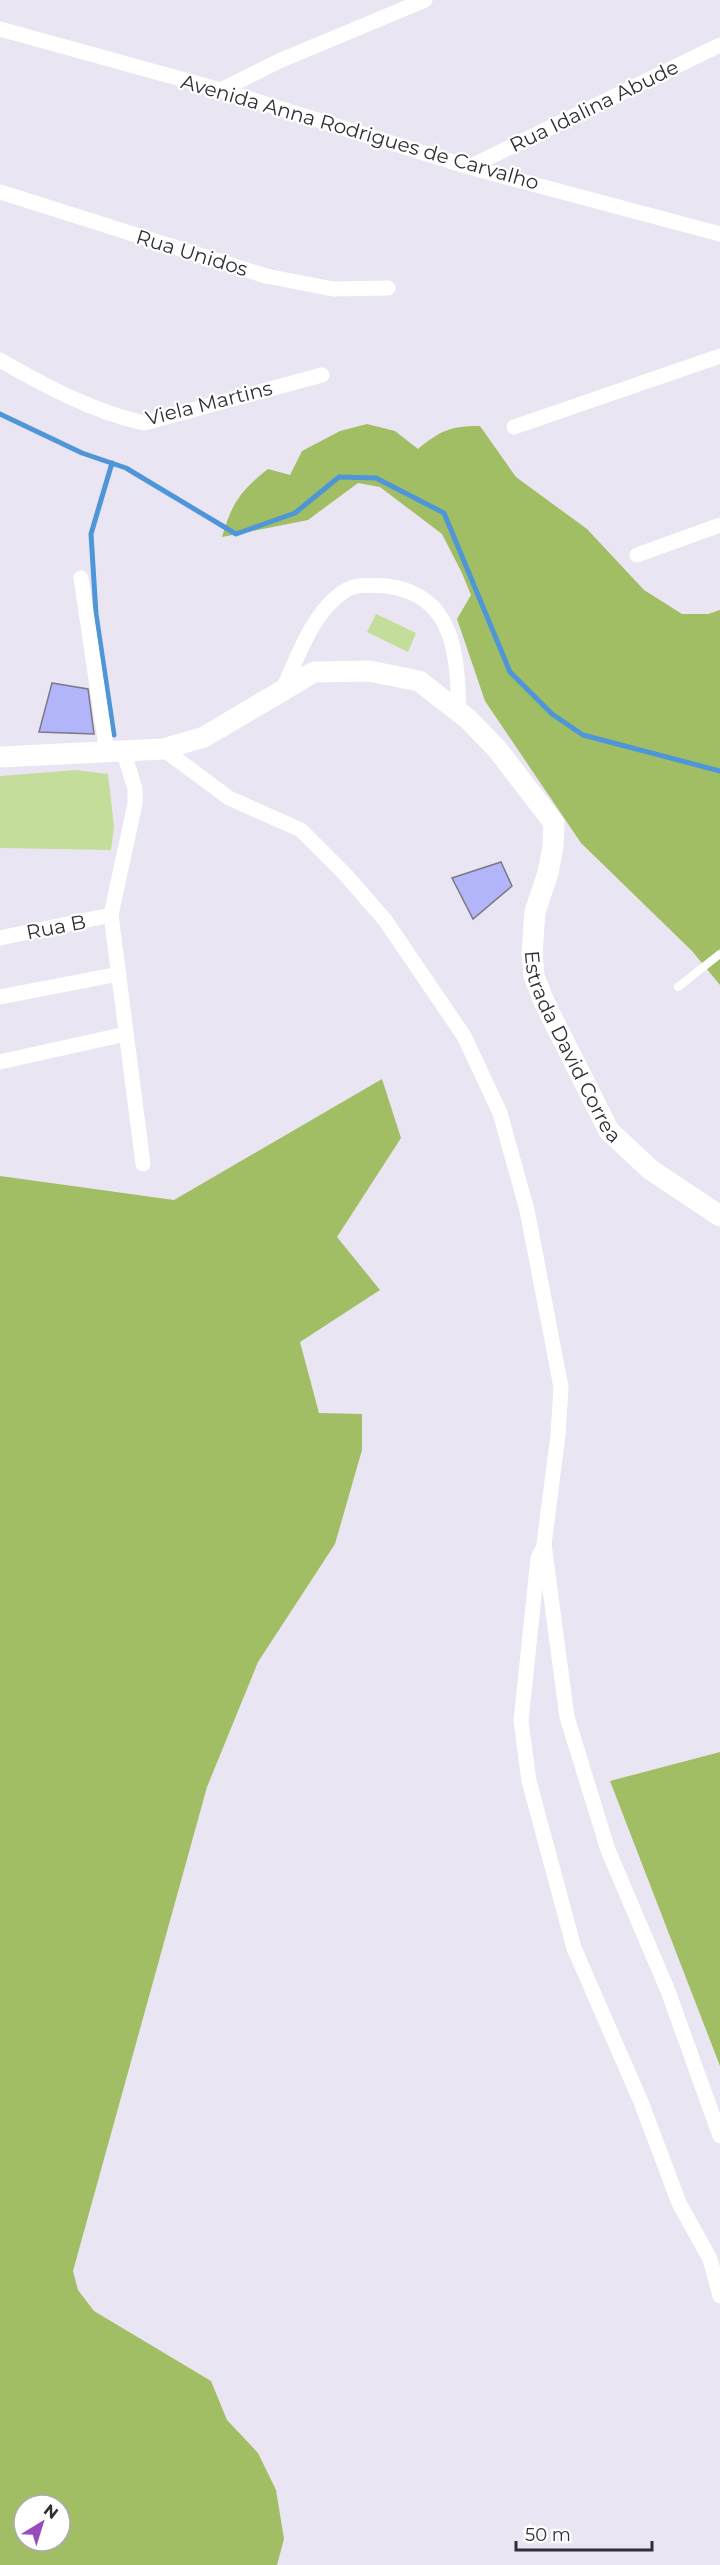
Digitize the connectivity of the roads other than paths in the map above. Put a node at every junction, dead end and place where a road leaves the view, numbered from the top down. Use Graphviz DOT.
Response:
graph roads {
  1 [pos="425,0"];
  2 [pos="0,29"];
  3 [pos="720,45"];
  4 [pos="221,90"];
  5 [pos="469,167"];
  6 [pos="0,192"];
  7 [pos="720,234"];
  8 [pos="388,288"];
  9 [pos="720,356"];
  10 [pos="0,360"];
  11 [pos="322,375"];
  12 [pos="514,427"];
  13 [pos="720,525"];
  14 [pos="637,555"];
  15 [pos="81,578"];
  16 [pos="283,689"];
  17 [pos="459,711"];
  18 [pos="163,749"];
  19 [pos="115,753"];
  20 [pos="0,758"];
  21 [pos="111,915"];
  22 [pos="0,938"];
  23 [pos="720,954"];
  24 [pos="118,974"];
  25 [pos="678,987"];
  26 [pos="0,997"];
  27 [pos="126,1034"];
  28 [pos="0,1062"];
  29 [pos="142,1164"];
  30 [pos="720,1216"];
  31 [pos="544,1544"];
  32 [pos="720,2136"];
  33 [pos="720,2296"];
  1 -- 4 [label="street"];
  2 -- 4 [label="street, Avenida Anna Rodrigues de Carvalho"];
  3 -- 5 [label="street, Rua Idalina Abude"];
  4 -- 5 [label="street, Avenida Anna Rodrigues de Carvalho"];
  5 -- 7 [label="street, Avenida Anna Rodrigues de Carvalho"];
  6 -- 8 [label="street, Rua Unidos"];
  9 -- 12 [label="street"];
  10 -- 11 [label="street, Viela Martins"];
  13 -- 14 [label="street"];
  15 -- 19 [label="street"];
  16 -- 17 [label="main road"];
  16 -- 17 [label="street"];
  16 -- 18 [label="main road"];
  17 -- 30 [label="main road, Estrada David Correa"];
  18 -- 19 [label="main road"];
  18 -- 31 [label="street"];
  19 -- 20 [label="main road"];
  19 -- 21 [label="street"];
  21 -- 22 [label="street, Rua B"];
  21 -- 24 [label="street"];
  23 -- 25 [label="lane"];
  24 -- 26 [label="street"];
  24 -- 27 [label="street"];
  27 -- 28 [label="street"];
  27 -- 29 [label="street"];
  31 -- 32 [label="street"];
  31 -- 33 [label="street"];
}
